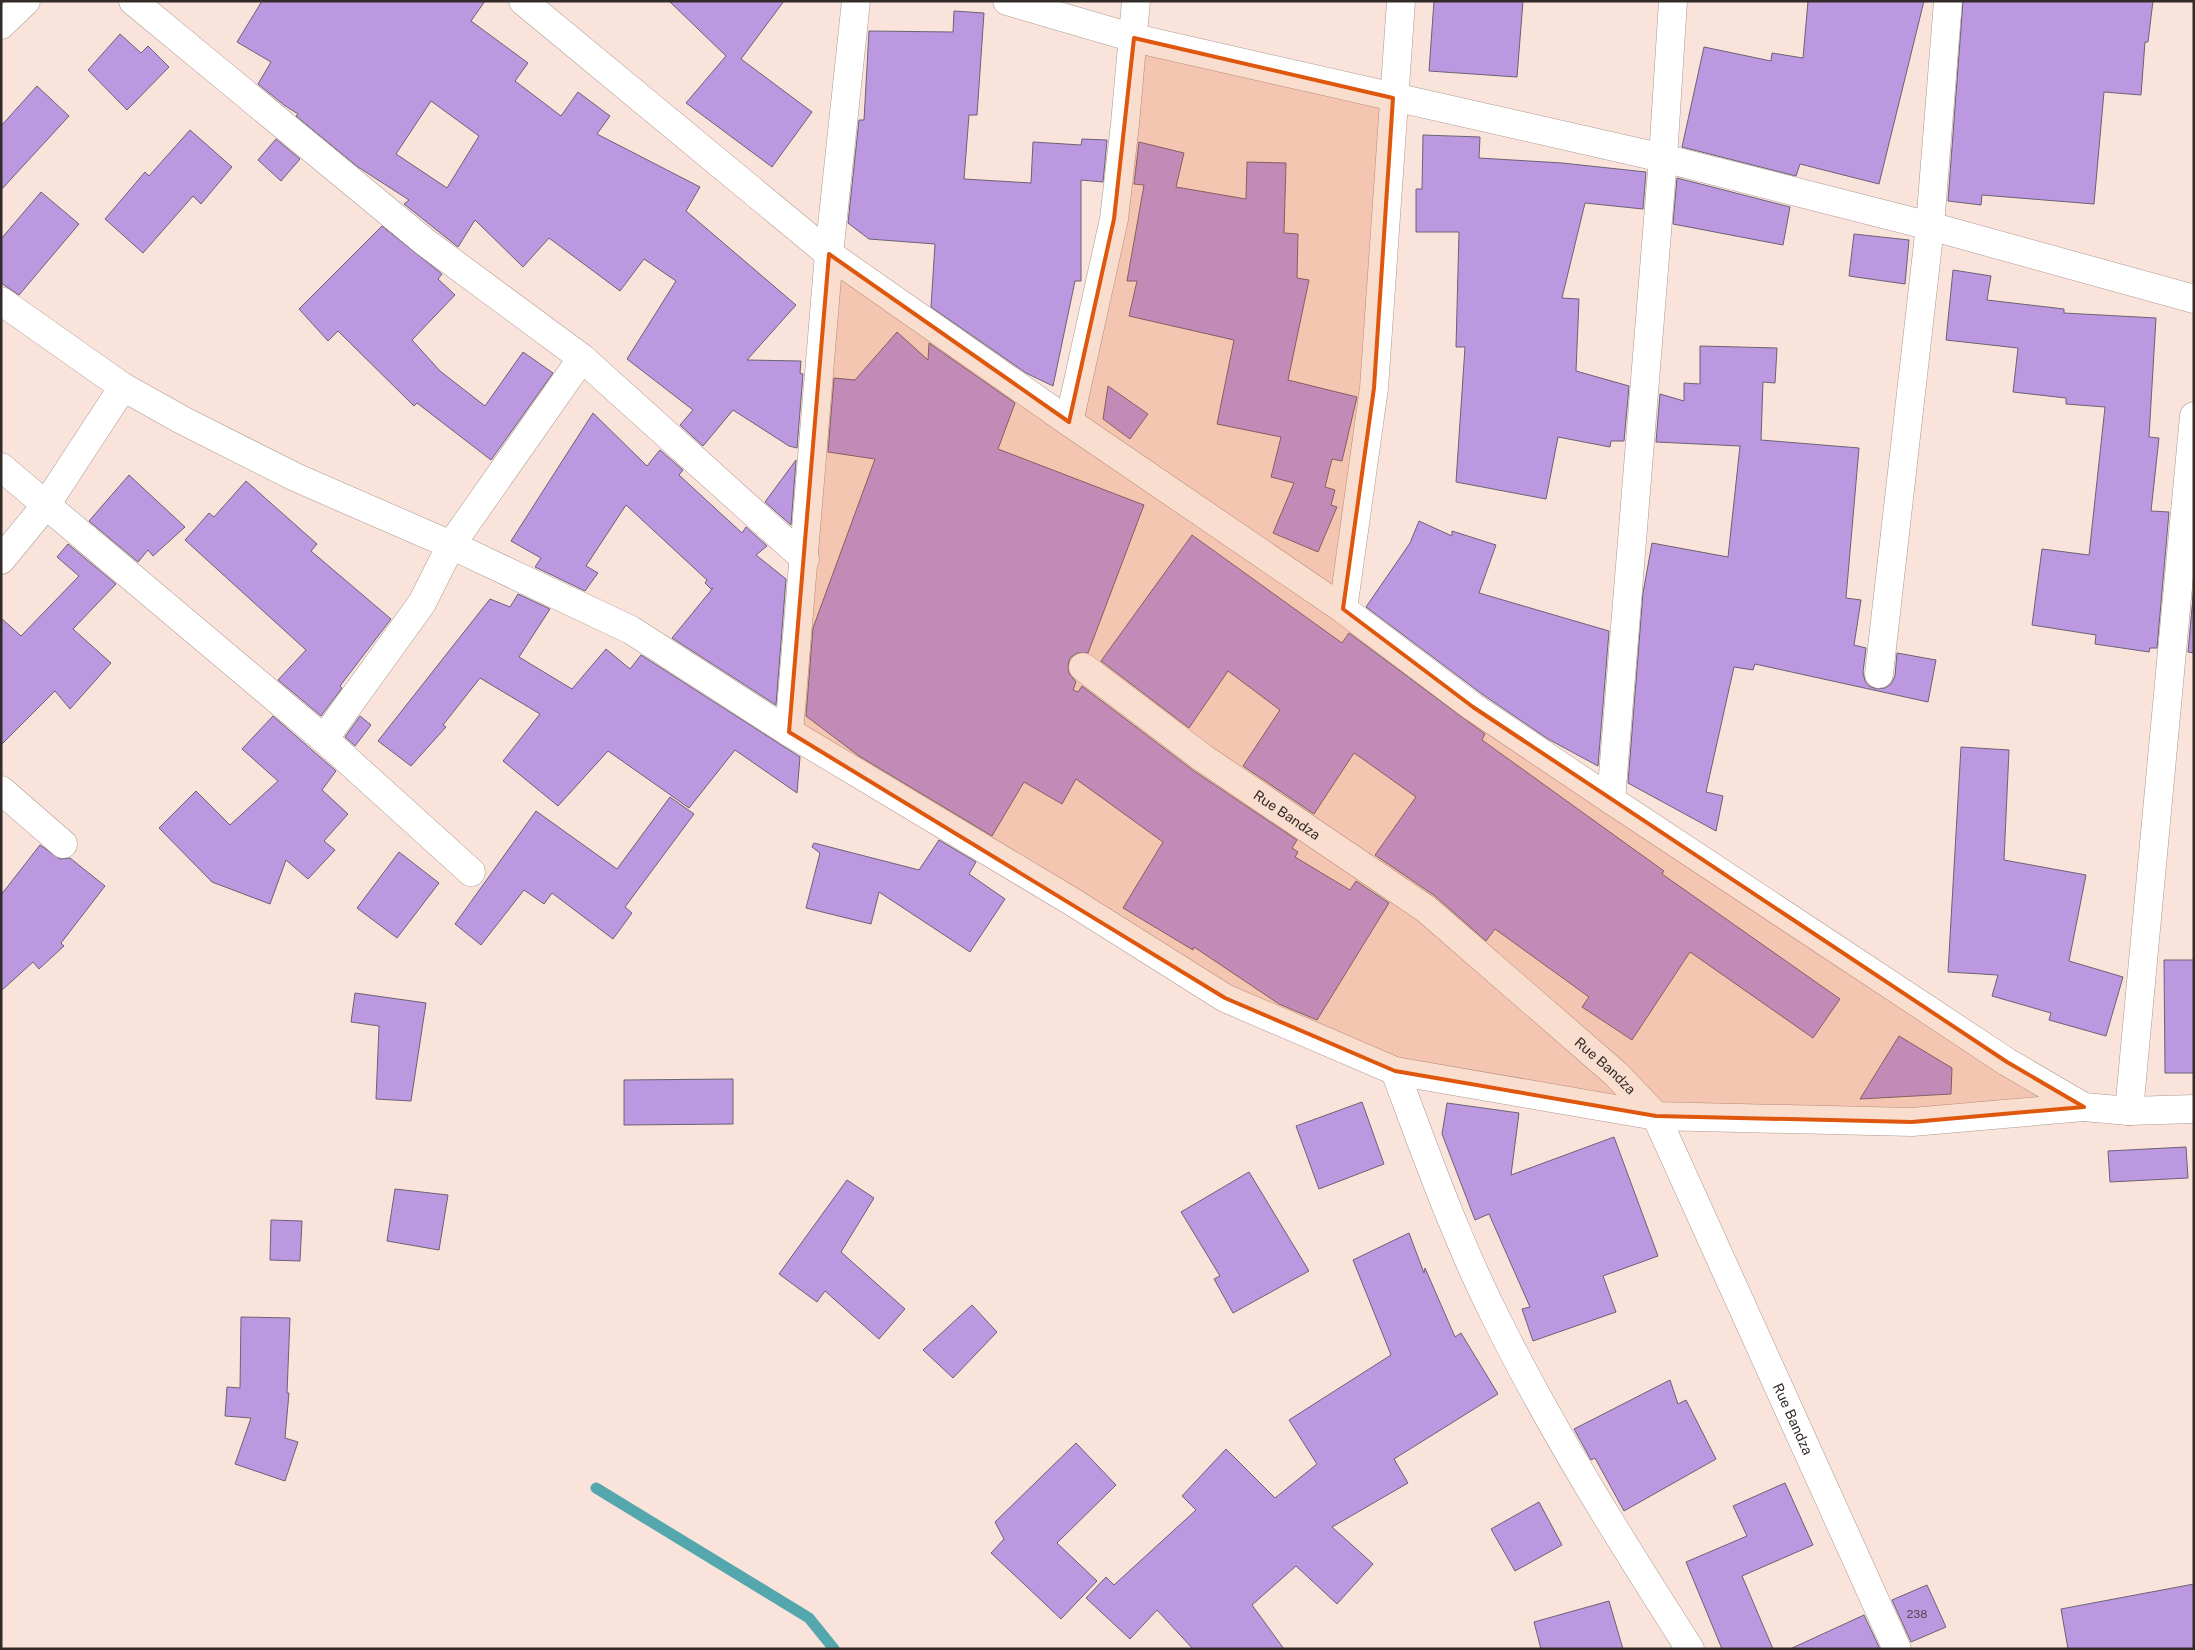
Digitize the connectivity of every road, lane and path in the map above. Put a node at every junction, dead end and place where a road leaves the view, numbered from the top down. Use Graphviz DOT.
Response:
graph roads {
  1 [pos="26,1"];
  2 [pos="133,1"];
  3 [pos="523,1"];
  4 [pos="856,1"];
  5 [pos="1007,1"];
  6 [pos="1136,1"];
  7 [pos="1401,1"];
  8 [pos="1673,1"];
  9 [pos="1948,1"];
  10 [pos="1,25"];
  11 [pos="1134,38"];
  12 [pos="1393,98"];
  13 [pos="1663,158"];
  14 [pos="1930,226"];
  15 [pos="829,254"];
  16 [pos="2194,299"];
  17 [pos="1,301"];
  18 [pos="582,358"];
  19 [pos="123,387"];
  20 [pos="2194,416"];
  21 [pos="1069,422"];
  22 [pos="1,467"];
  23 [pos="46,505"];
  24 [pos="451,545"];
  25 [pos="805,559"];
  26 [pos="1,560"];
  27 [pos="1342,609"];
  28 [pos="1083,666"];
  29 [pos="1879,674"];
  30 [pos="789,732"];
  31 [pos="324,739"];
  32 [pos="1,790"];
  33 [pos="1611,800"];
  34 [pos="63,844"];
  35 [pos="471,872"];
  36 [pos="1395,1071"];
  37 [pos="2084,1107"];
  38 [pos="2194,1109"];
  39 [pos="2129,1111"];
  40 [pos="1656,1116"];
  41 [pos="1690,1649"];
  42 [pos="1897,1649"];
  1 -- 10 [label="street"];
  2 -- 18 [label="street"];
  3 -- 15 [label="street"];
  4 -- 15 [label="street"];
  5 -- 11 [label="street"];
  6 -- 11 [label="street"];
  7 -- 12 [label="street"];
  8 -- 13 [label="street"];
  9 -- 14 [label="street"];
  11 -- 12 [label="street"];
  11 -- 21 [label="street"];
  12 -- 13 [label="street"];
  12 -- 27 [label="street"];
  13 -- 14 [label="street"];
  13 -- 33 [label="street"];
  14 -- 16 [label="street"];
  14 -- 29 [label="street"];
  15 -- 21 [label="street"];
  15 -- 25 [label="street"];
  17 -- 19 [label="street"];
  18 -- 24 [label="street"];
  18 -- 25 [label="street"];
  19 -- 23 [label="street"];
  19 -- 24 [label="street"];
  20 -- 39 [label="street"];
  21 -- 27 [label="street"];
  22 -- 23 [label="street"];
  23 -- 26 [label="street"];
  23 -- 31 [label="street"];
  24 -- 30 [label="street"];
  24 -- 31 [label="street"];
  25 -- 30 [label="street"];
  27 -- 33 [label="street"];
  28 -- 40 [label="street, Rue Bandza"];
  30 -- 36 [label="street"];
  31 -- 35 [label="street"];
  32 -- 34 [label="street"];
  33 -- 37 [label="street"];
  36 -- 40 [label="street"];
  36 -- 41 [label="street"];
  37 -- 39 [label="street"];
  37 -- 40 [label="street"];
  38 -- 39 [label="street"];
  40 -- 42 [label="street, Rue Bandza"];
}
